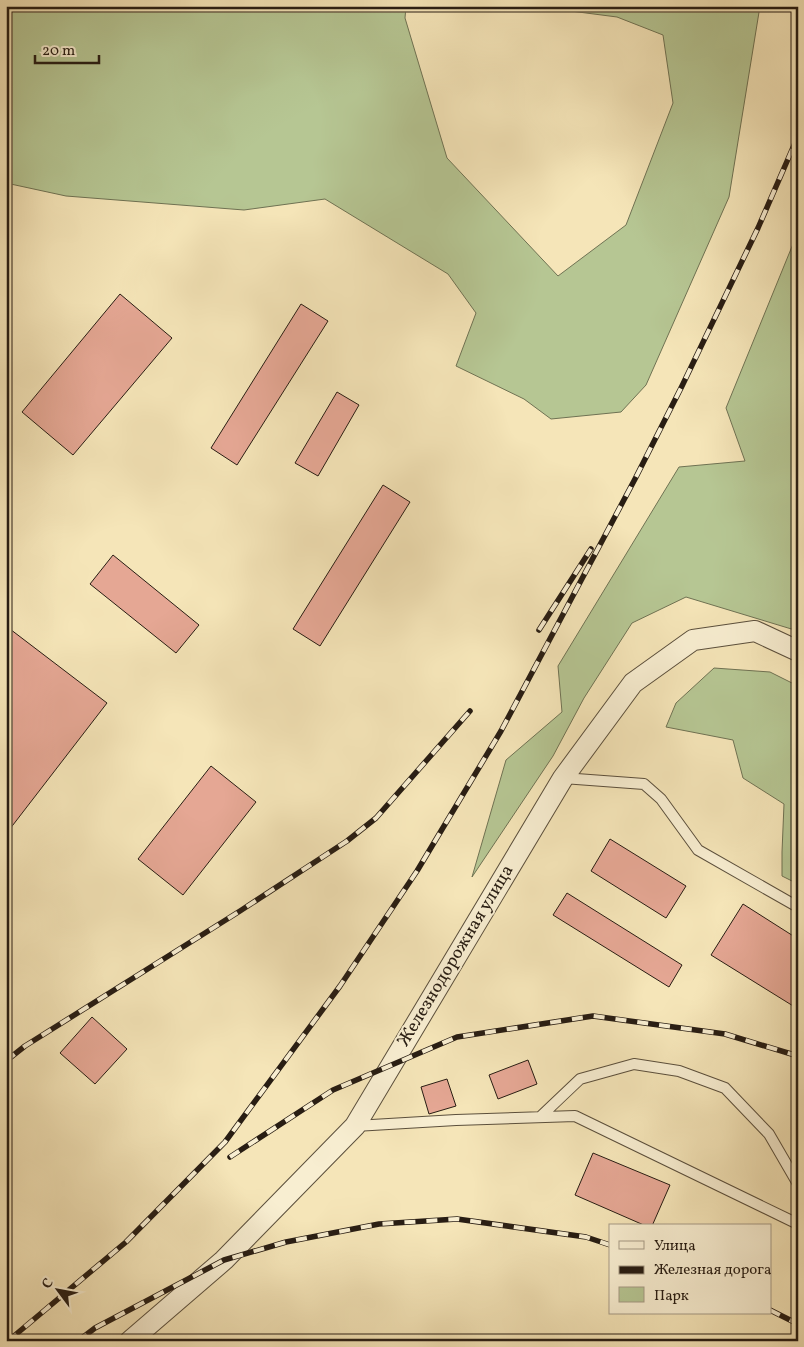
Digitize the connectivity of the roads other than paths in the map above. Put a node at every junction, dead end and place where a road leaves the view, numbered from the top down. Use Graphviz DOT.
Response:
graph roads {
  1 [pos="798,651"];
  2 [pos="562,778"];
  3 [pos="798,907"];
  4 [pos="540,1117"];
  5 [pos="355,1126"];
  6 [pos="798,1184"];
  7 [pos="798,1224"];
  8 [pos="130,1341"];
  1 -- 2 [label="street, Железнодорожная улица"];
  2 -- 3 [label="lane"];
  2 -- 5 [label="street, Железнодорожная улица"];
  4 -- 5 [label="lane"];
  4 -- 6 [label="lane"];
  4 -- 7 [label="lane"];
  5 -- 8 [label="street, Железнодорожная улица"];
}
